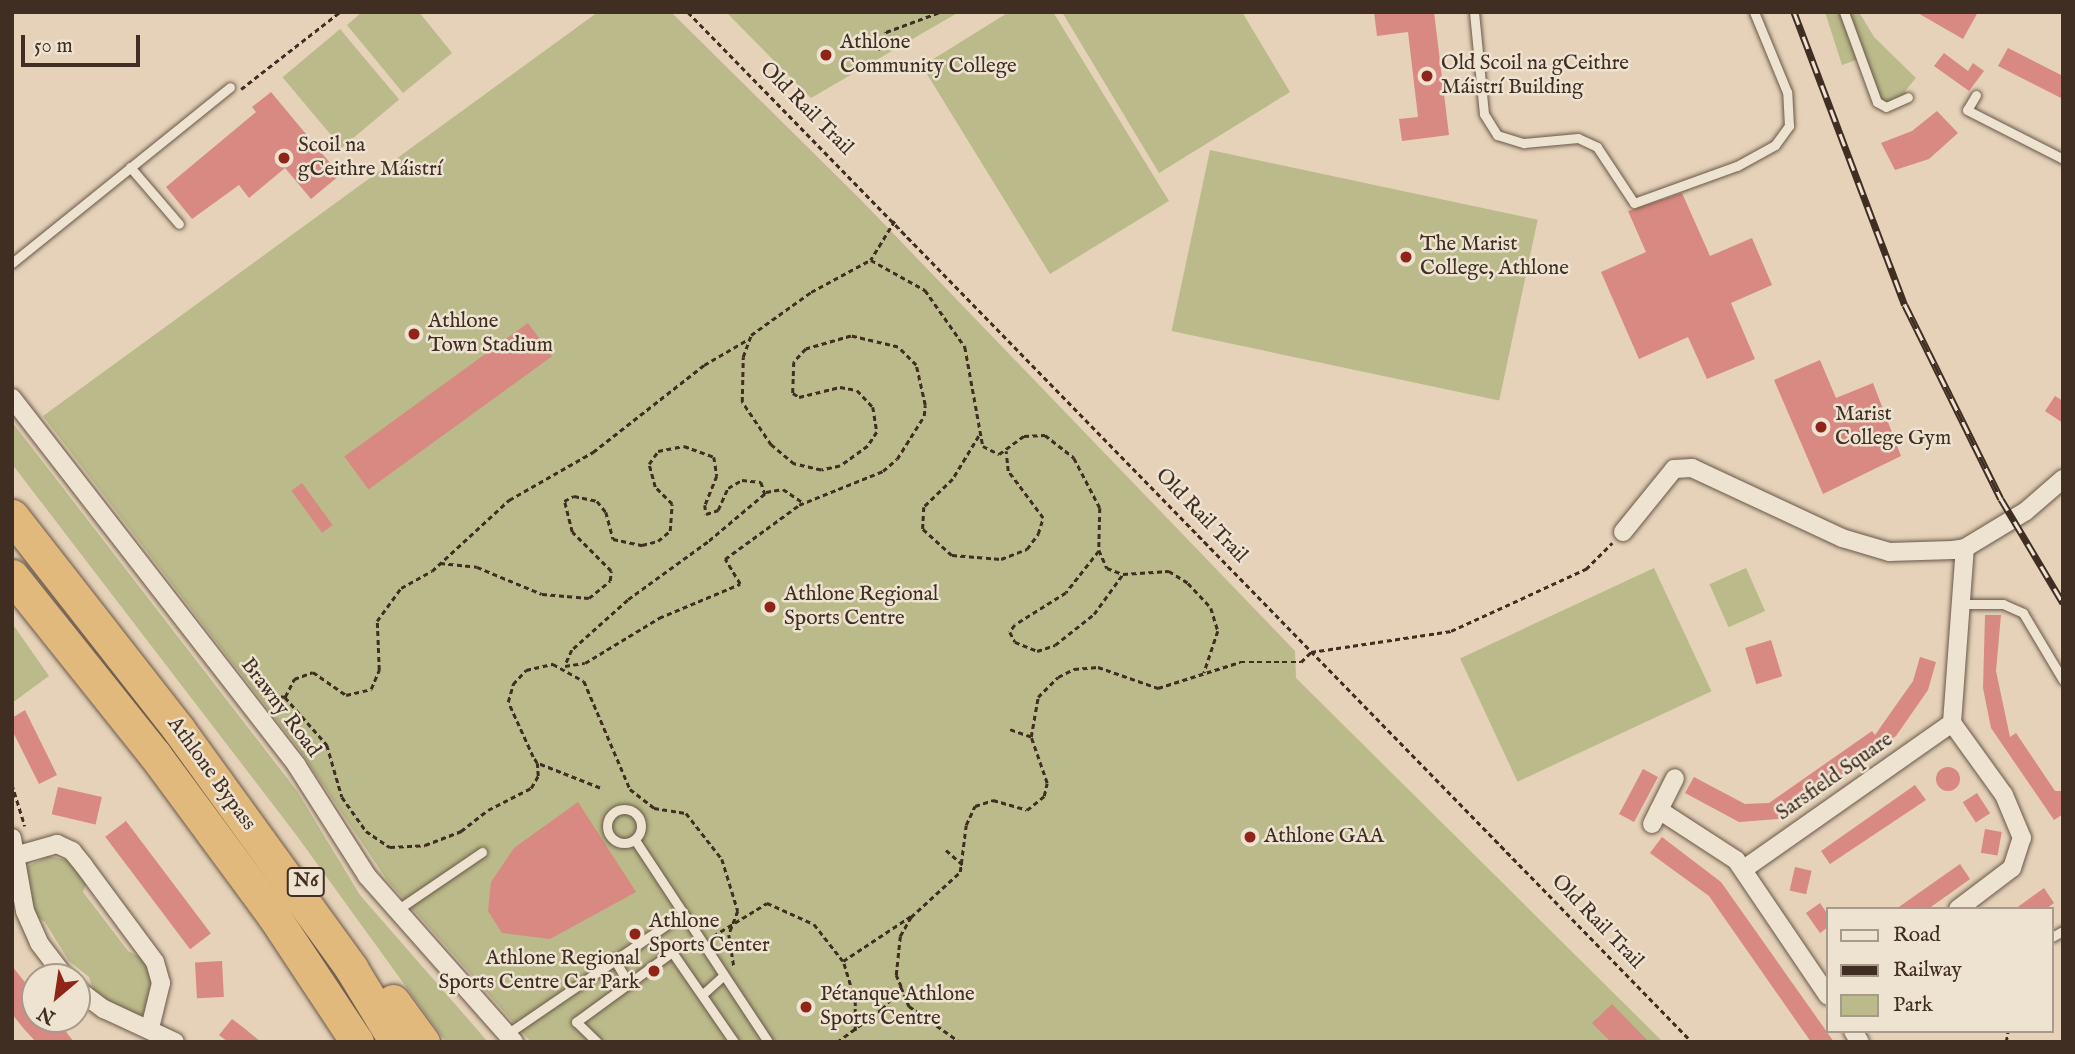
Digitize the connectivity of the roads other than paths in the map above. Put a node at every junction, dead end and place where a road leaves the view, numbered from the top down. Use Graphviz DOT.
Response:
graph roads {
  1 [pos="1474,12"];
  2 [pos="1754,12"];
  3 [pos="1844,12"];
  4 [pos="230,87"];
  5 [pos="1976,95"];
  6 [pos="1908,97"];
  7 [pos="2063,159"];
  8 [pos="130,167"];
  9 [pos="179,224"];
  10 [pos="12,263"];
  11 [pos="12,398"];
  12 [pos="2063,479"];
  13 [pos="12,516"];
  14 [pos="1623,532"];
  15 [pos="1965,548"];
  16 [pos="12,576"];
  17 [pos="1958,604"];
  18 [pos="2063,680"];
  19 [pos="1952,723"];
  20 [pos="179,730"];
  21 [pos="155,755"];
  22 [pos="1675,778"];
  23 [pos="635,840"];
  24 [pos="14,847"];
  25 [pos="482,852"];
  26 [pos="1744,869"];
  27 [pos="1961,907"];
  28 [pos="396,911"];
  29 [pos="682,914"];
  30 [pos="614,959"];
  31 [pos="54,963"];
  32 [pos="723,976"];
  33 [pos="629,984"];
  34 [pos="704,993"];
  35 [pos="1826,993"];
  36 [pos="91,999"];
  37 [pos="150,1028"];
  38 [pos="510,1038"];
  39 [pos="175,1042"];
  40 [pos="335,1042"];
  41 [pos="357,1042"];
  42 [pos="397,1042"];
  43 [pos="423,1042"];
  44 [pos="597,1042"];
  45 [pos="734,1042"];
  46 [pos="768,1042"];
  1 -- 2 [label="lane"];
  3 -- 6 [label="lane"];
  4 -- 8 [label="lane"];
  5 -- 7 [label="lane"];
  8 -- 9 [label="lane"];
  8 -- 10 [label="lane"];
  11 -- 28 [label="street, Brawny Road"];
  12 -- 15 [label="street"];
  13 -- 20 [label="highway, Athlone Bypass / N6"];
  14 -- 15 [label="street"];
  15 -- 17 [label="street"];
  16 -- 21 [label="highway, Athlone Bypass / N6"];
  17 -- 18 [label="lane"];
  17 -- 19 [label="street"];
  19 -- 26 [label="street, Sarsfield Square"];
  19 -- 27 [label="street"];
  20 -- 42 [label="highway, Athlone Bypass / N6"];
  20 -- 43 [label="highway, N6"];
  21 -- 40 [label="highway, N6"];
  21 -- 41 [label="highway, Athlone Bypass / N6"];
  22 -- 26 [label="street"];
  23 -- 29 [label="lane"];
  24 -- 31 [label="street"];
  24 -- 37 [label="street"];
  25 -- 28 [label="lane"];
  26 -- 35 [label="street"];
  28 -- 38 [label="street, Brawny Road"];
  29 -- 30 [label="lane"];
  29 -- 32 [label="lane"];
  30 -- 33 [label="lane"];
  30 -- 38 [label="lane"];
  32 -- 34 [label="lane"];
  32 -- 46 [label="lane"];
  33 -- 34 [label="lane"];
  33 -- 44 [label="lane"];
  34 -- 45 [label="lane"];
  36 -- 37 [label="street"];
  37 -- 39 [label="street"];
}
